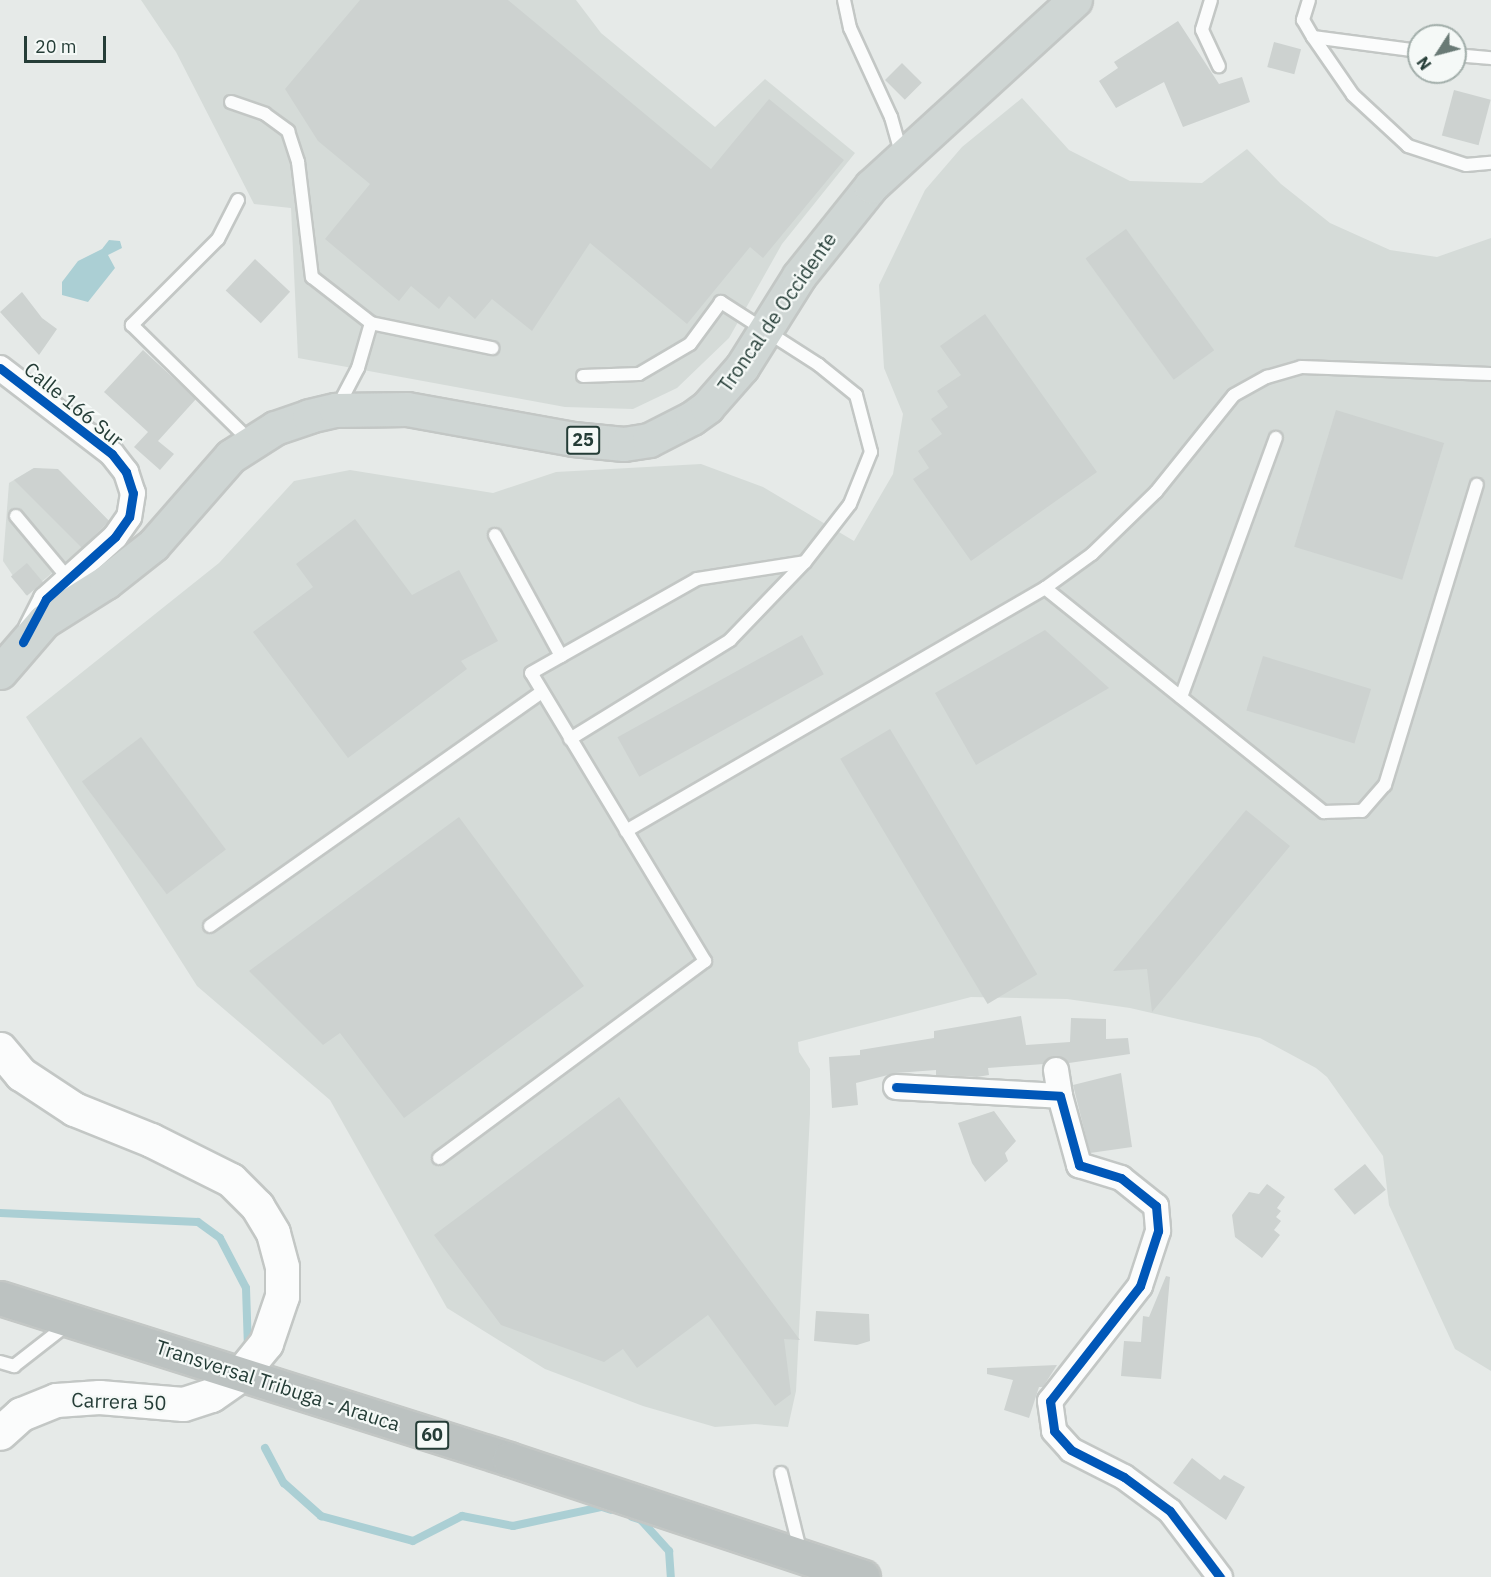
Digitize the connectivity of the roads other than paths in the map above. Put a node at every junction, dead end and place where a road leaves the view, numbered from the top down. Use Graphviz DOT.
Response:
graph roads {
  1 [pos="844,0"];
  2 [pos="1075,0"];
  3 [pos="1211,0"];
  4 [pos="1309,0"];
  5 [pos="1313,37"];
  6 [pos="1407,49"];
  7 [pos="1467,56"];
  8 [pos="1491,58"];
  9 [pos="1219,66"];
  10 [pos="231,102"];
  11 [pos="902,156"];
  12 [pos="1491,163"];
  13 [pos="238,200"];
  14 [pos="371,323"];
  15 [pos="766,329"];
  16 [pos="492,348"];
  17 [pos="0,368"];
  18 [pos="1491,374"];
  19 [pos="583,376"];
  20 [pos="336,410"];
  21 [pos="1276,438"];
  22 [pos="251,442"];
  23 [pos="1477,485"];
  24 [pos="16,516"];
  25 [pos="495,535"];
  26 [pos="805,562"];
  27 [pos="67,577"];
  28 [pos="1045,588"];
  29 [pos="23,642"];
  30 [pos="561,656"];
  31 [pos="0,672"];
  32 [pos="542,692"];
  33 [pos="1181,697"];
  34 [pos="570,739"];
  35 [pos="626,831"];
  36 [pos="210,926"];
  37 [pos="0,1049"];
  38 [pos="1056,1070"];
  39 [pos="896,1087"];
  40 [pos="1060,1096"];
  41 [pos="439,1158"];
  42 [pos="0,1298"];
  43 [pos="74,1319"];
  44 [pos="0,1362"];
  45 [pos="240,1376"];
  46 [pos="0,1433"];
  47 [pos="781,1473"];
  48 [pos="802,1555"];
  49 [pos="863,1577"];
  50 [pos="1220,1577"];
  1 -- 11 [label="lane"];
  2 -- 11 [label="main road, Troncal de Occidente / 25"];
  3 -- 9 [label="lane"];
  4 -- 5 [label="lane"];
  5 -- 6 [label="lane"];
  5 -- 12 [label="lane"];
  7 -- 8 [label="lane"];
  10 -- 14 [label="lane"];
  11 -- 15 [label="main road, Troncal de Occidente / 25"];
  13 -- 22 [label="lane"];
  14 -- 16 [label="lane"];
  14 -- 20 [label="lane"];
  15 -- 19 [label="lane"];
  15 -- 20 [label="main road, Troncal de Occidente / 25"];
  15 -- 26 [label="lane"];
  17 -- 27 [label="street, Calle 166 Sur"];
  18 -- 28 [label="lane"];
  20 -- 22 [label="main road, Troncal de Occidente / 25"];
  21 -- 33 [label="lane"];
  22 -- 29 [label="main road, Troncal de Occidente / 25"];
  23 -- 33 [label="lane"];
  24 -- 27 [label="lane"];
  25 -- 30 [label="lane"];
  26 -- 30 [label="lane"];
  26 -- 34 [label="lane"];
  27 -- 29 [label="street, Calle 166 Sur"];
  28 -- 33 [label="lane"];
  28 -- 35 [label="lane"];
  29 -- 31 [label="main road, Troncal de Occidente / 25"];
  30 -- 32 [label="lane"];
  32 -- 34 [label="lane"];
  32 -- 36 [label="lane"];
  34 -- 35 [label="lane"];
  35 -- 41 [label="lane"];
  37 -- 45 [label="main road, Carrera 50"];
  38 -- 40 [label="street"];
  39 -- 40 [label="street"];
  40 -- 50 [label="street"];
  42 -- 43 [label="highway, Transversal Tribuga - Arauca / 60"];
  43 -- 44 [label="lane"];
  43 -- 45 [label="highway, Transversal Tribuga - Arauca / 60"];
  45 -- 46 [label="main road, Carrera 50"];
  45 -- 48 [label="highway, Transversal Tribuga - Arauca / 60"];
  47 -- 48 [label="lane"];
  48 -- 49 [label="highway, Transversal Tribuga - Arauca / 60"];
}
